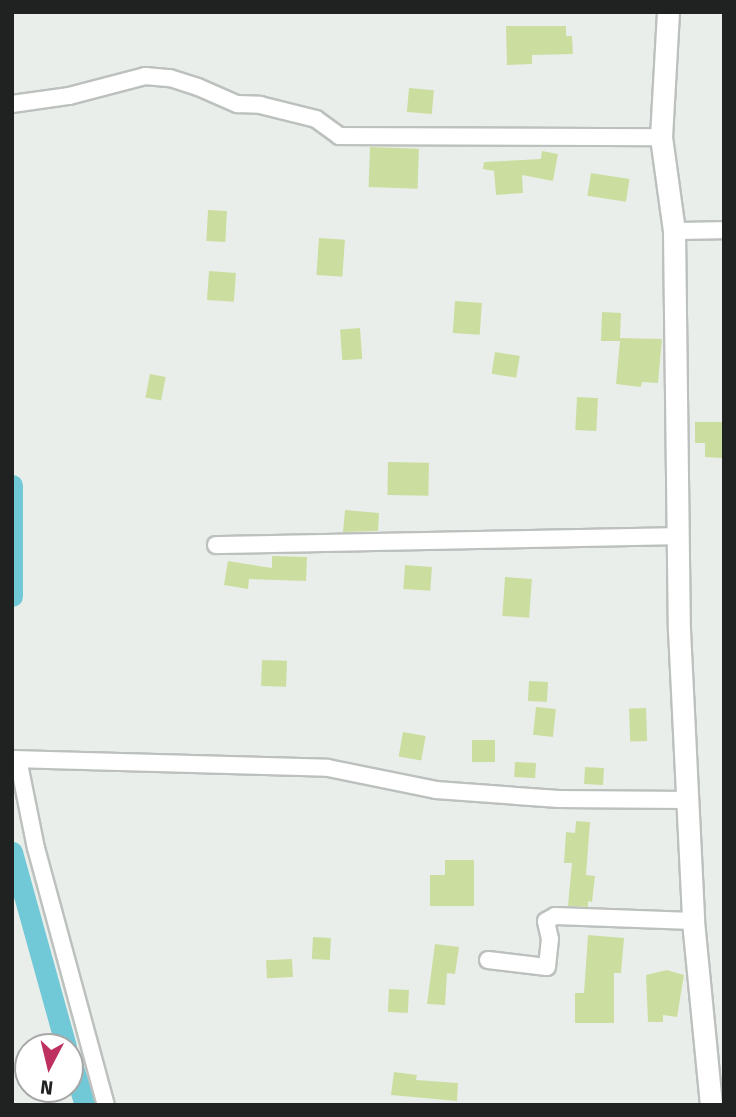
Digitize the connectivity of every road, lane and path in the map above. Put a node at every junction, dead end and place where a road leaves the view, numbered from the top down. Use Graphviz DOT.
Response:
graph roads {
  1 [pos="668,12"];
  2 [pos="12,104"];
  3 [pos="661,137"];
  4 [pos="724,230"];
  5 [pos="674,231"];
  6 [pos="676,536"];
  7 [pos="216,545"];
  8 [pos="19,761"];
  9 [pos="687,800"];
  10 [pos="693,921"];
  11 [pos="488,960"];
  12 [pos="106,1105"];
  13 [pos="711,1105"];
  1 -- 3 [label="main road"];
  2 -- 3 [label="street"];
  3 -- 5 [label="main road"];
  4 -- 5 [label="street"];
  5 -- 6 [label="main road"];
  6 -- 7 [label="street"];
  6 -- 9 [label="main road"];
  8 -- 9 [label="street"];
  8 -- 12 [label="street"];
  9 -- 10 [label="main road"];
  10 -- 11 [label="street"];
  10 -- 13 [label="main road"];
}
